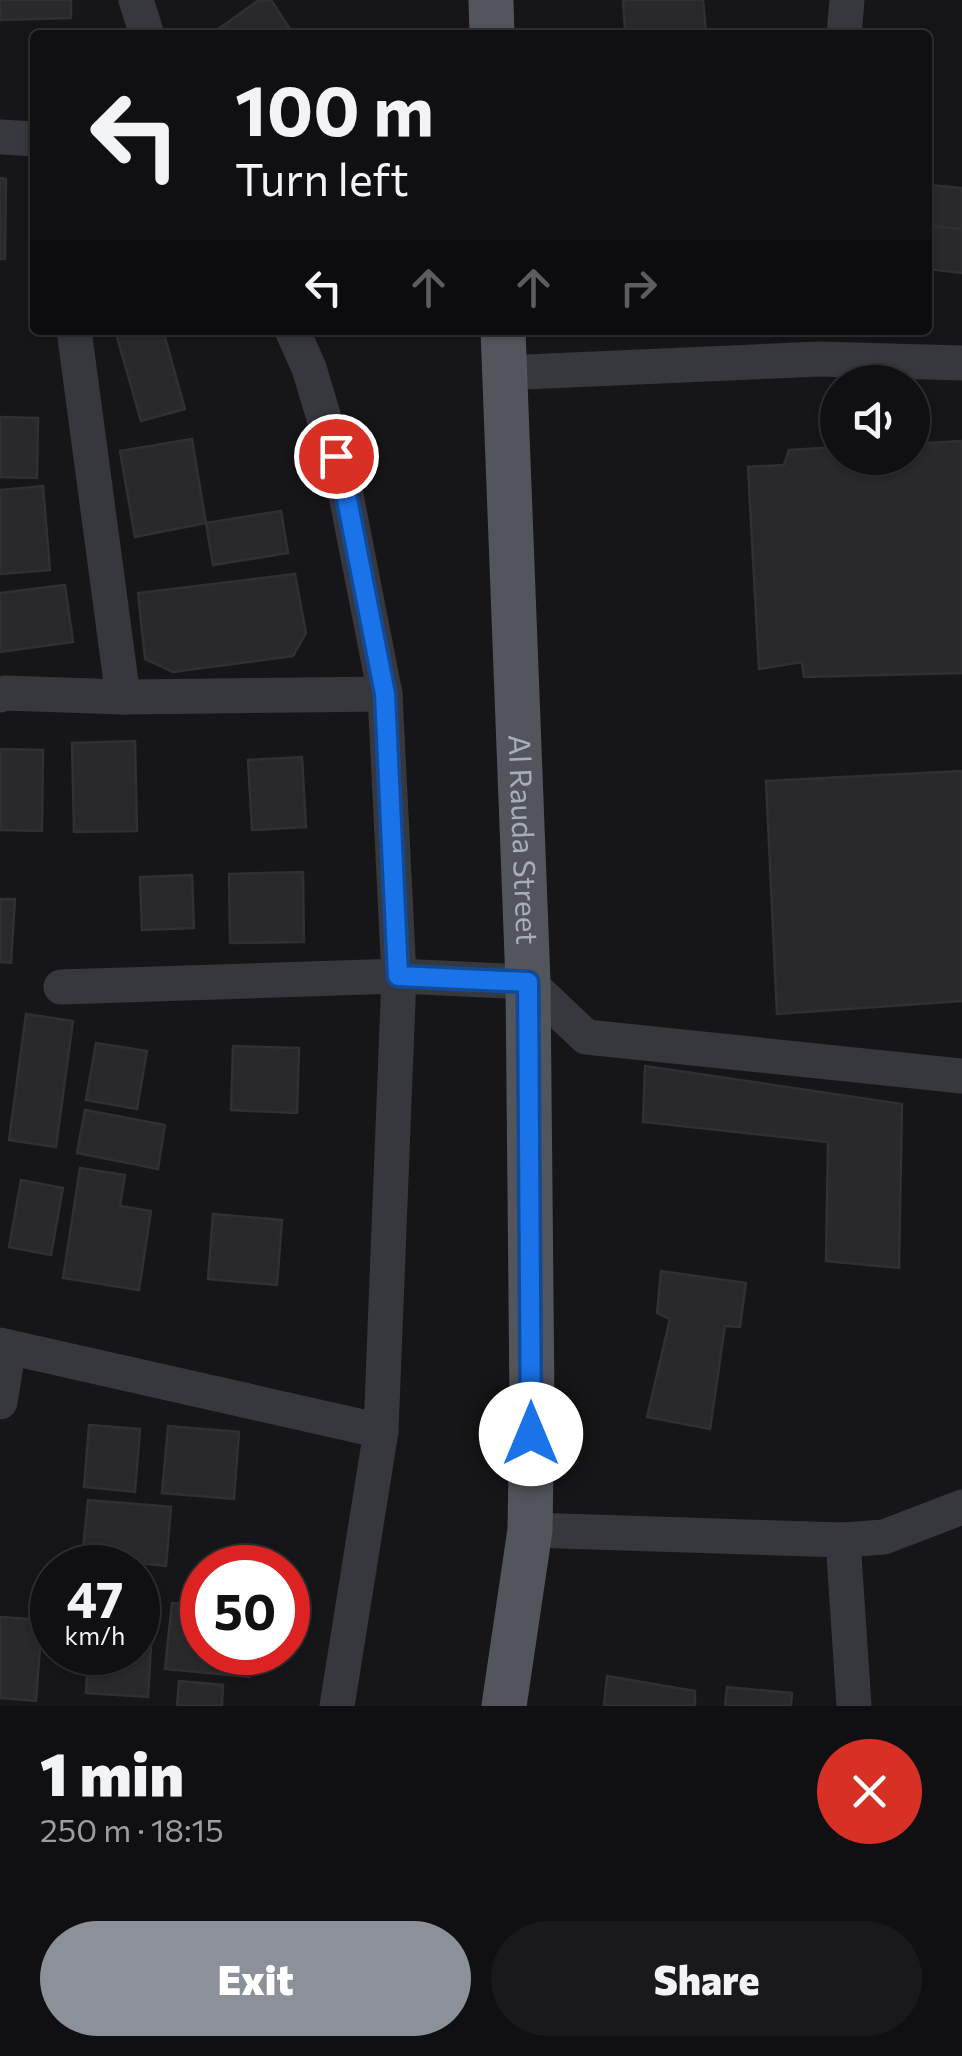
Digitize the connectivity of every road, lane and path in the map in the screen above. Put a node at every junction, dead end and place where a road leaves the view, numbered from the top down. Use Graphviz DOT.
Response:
graph roads {
  1 [pos="136,0"];
  2 [pos="491,0"];
  3 [pos="847,0"];
  4 [pos="145,30"];
  5 [pos="492,30"];
  6 [pos="844,30"];
  7 [pos="0,137"];
  8 [pos="30,139"];
  9 [pos="75,335"];
  10 [pos="294,335"];
  11 [pos="820,344"];
  12 [pos="504,351"];
  13 [pos="962,364"];
  14 [pos="385,694"];
  15 [pos="0,695"];
  16 [pos="123,697"];
  17 [pos="398,976"];
  18 [pos="528,982"];
  19 [pos="60,987"];
  20 [pos="962,1076"];
  21 [pos="4,1346"];
  22 [pos="0,1402"];
  23 [pos="381,1432"];
  24 [pos="962,1506"];
  25 [pos="530,1530"];
  26 [pos="843,1540"];
  27 [pos="337,1706"];
  28 [pos="504,1706"];
  29 [pos="854,1706"];
  1 -- 4 [label="street"];
  2 -- 5 [label="main road"];
  3 -- 6 [label="street"];
  7 -- 8 [label="street"];
  9 -- 16 [label="street"];
  10 -- 14 [label="street"];
  11 -- 12 [label="street"];
  11 -- 13 [label="street"];
  12 -- 18 [label="main road, Al Rauda Street"];
  14 -- 16 [label="street"];
  14 -- 17 [label="street"];
  15 -- 16 [label="street"];
  17 -- 18 [label="street"];
  17 -- 19 [label="street"];
  17 -- 23 [label="street"];
  18 -- 20 [label="street"];
  18 -- 25 [label="main road, Al Rauda Street"];
  21 -- 22 [label="street"];
  21 -- 23 [label="street"];
  23 -- 27 [label="street"];
  24 -- 26 [label="street"];
  25 -- 26 [label="street"];
  25 -- 28 [label="main road, Al Rauda Street"];
  26 -- 29 [label="street"];
}
